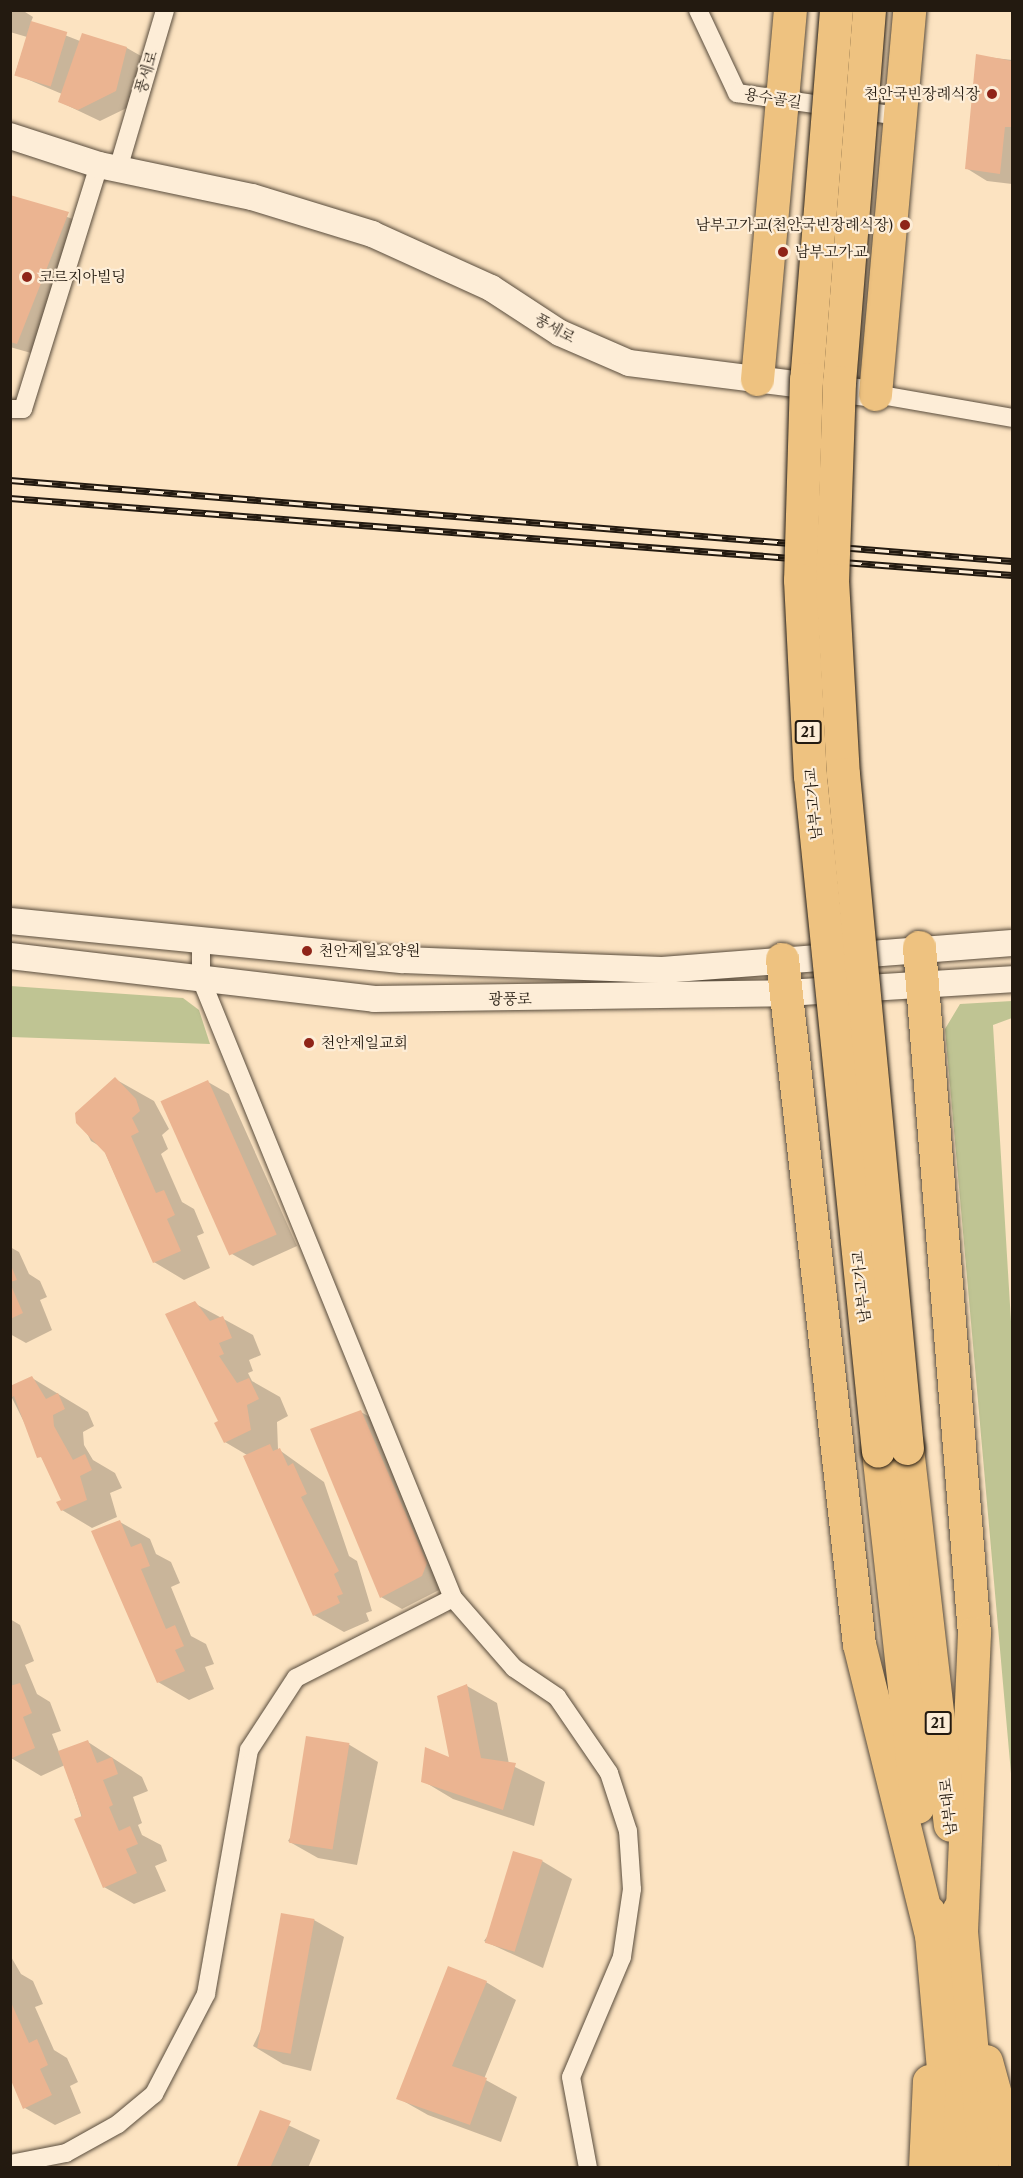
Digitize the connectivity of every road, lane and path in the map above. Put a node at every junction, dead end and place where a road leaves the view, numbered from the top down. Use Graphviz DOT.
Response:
graph roads {
  1 [pos="165,10"];
  2 [pos="698,10"];
  3 [pos="790,10"];
  4 [pos="836,10"];
  5 [pos="869,10"];
  6 [pos="909,10"];
  7 [pos="782,100"];
  8 [pos="899,116"];
  9 [pos="10,136"];
  10 [pos="108,167"];
  11 [pos="757,379"];
  12 [pos="875,394"];
  13 [pos="10,409"];
  14 [pos="1012,418"];
  15 [pos="10,921"];
  16 [pos="201,940"];
  17 [pos="1012,943"];
  18 [pos="919,946"];
  19 [pos="10,956"];
  20 [pos="782,958"];
  21 [pos="1012,979"];
  22 [pos="201,980"];
  23 [pos="921,988"];
  24 [pos="786,993"];
  25 [pos="892,1449"];
  26 [pos="453,1598"];
  27 [pos="946,1933"];
  28 [pos="952,2000"];
  29 [pos="1012,2156"];
  30 [pos="10,2164"];
  31 [pos="588,2168"];
  32 [pos="925,2168"];
  33 [pos="952,2168"];
  34 [pos="982,2168"];
  1 -- 10 [label="street, 풍세로"];
  2 -- 7 [label="street, 용수골길"];
  3 -- 7 [label="highway"];
  4 -- 25 [label="highway, 남부고가교 / 21, bridge"];
  5 -- 25 [label="highway, 남부고가교 / 21, bridge"];
  6 -- 8 [label="highway"];
  7 -- 8 [label="street, 용수골길"];
  7 -- 11 [label="highway"];
  8 -- 12 [label="highway"];
  9 -- 10 [label="main road, 풍세로"];
  10 -- 11 [label="main road, 풍세로"];
  10 -- 13 [label="street"];
  11 -- 12 [label="main road, 풍세로"];
  12 -- 14 [label="street, 풍세로"];
  15 -- 16 [label="main road"];
  16 -- 20 [label="main road"];
  16 -- 22 [label="street"];
  17 -- 18 [label="main road"];
  18 -- 20 [label="main road"];
  18 -- 23 [label="highway"];
  19 -- 22 [label="main road, 광풍로"];
  20 -- 24 [label="highway"];
  21 -- 23 [label="main road, 광풍로"];
  22 -- 24 [label="main road, 광풍로"];
  22 -- 26 [label="street"];
  23 -- 24 [label="main road, 광풍로"];
  23 -- 27 [label="highway"];
  24 -- 27 [label="highway"];
  25 -- 27 [label="highway, 남부대로 / 21"];
  26 -- 30 [label="street"];
  26 -- 31 [label="street"];
  27 -- 28 [label="highway, 남부대로 / 21"];
  28 -- 29 [label="highway"];
  28 -- 32 [label="highway"];
  28 -- 33 [label="highway, 남부대로 / 21"];
  28 -- 34 [label="highway, 남부대로 / 21"];
}
